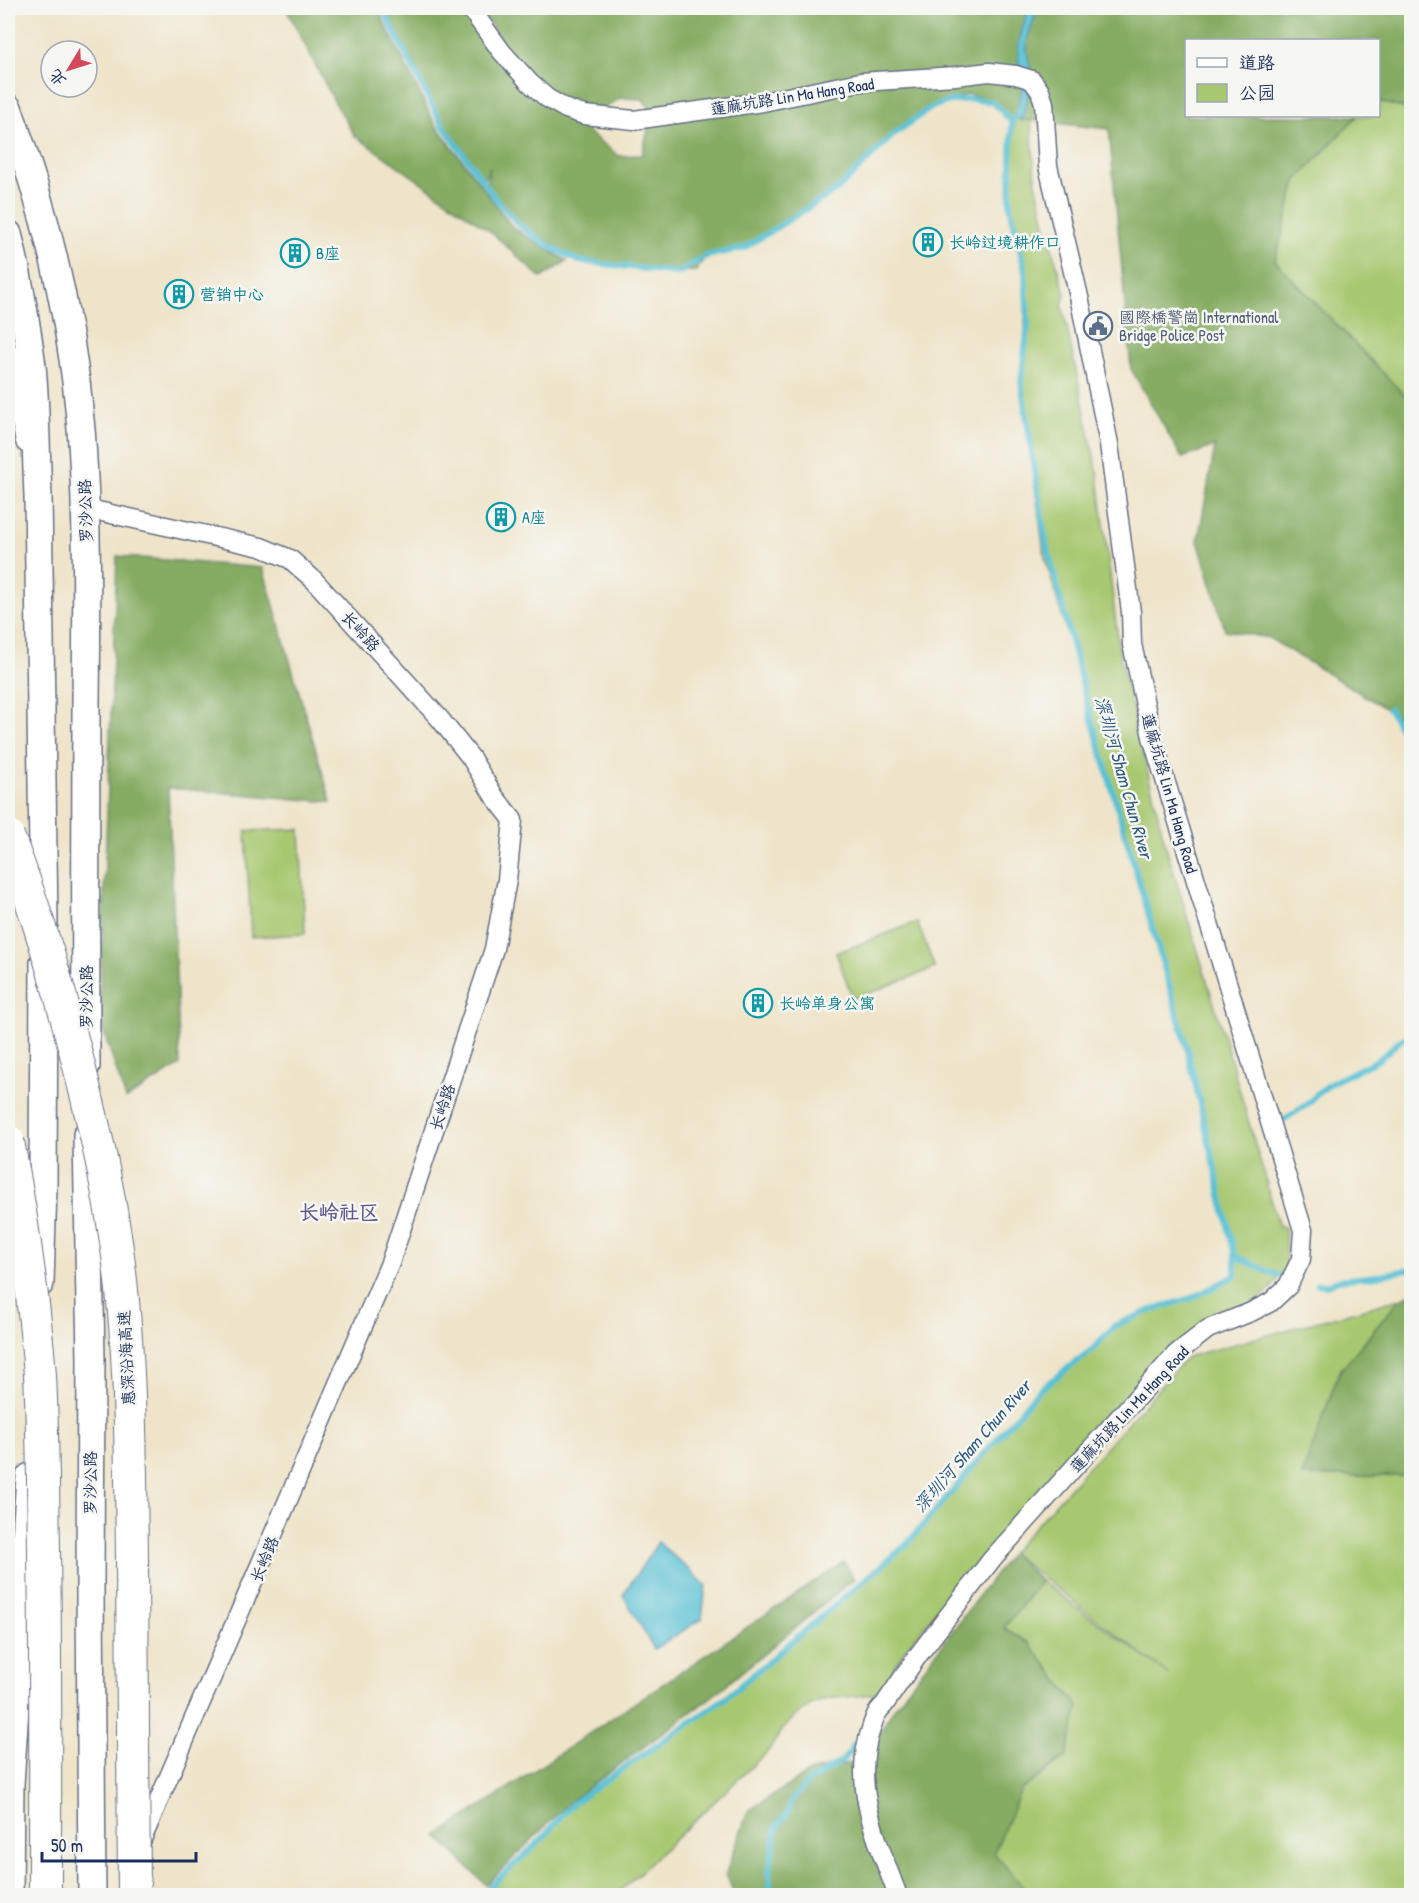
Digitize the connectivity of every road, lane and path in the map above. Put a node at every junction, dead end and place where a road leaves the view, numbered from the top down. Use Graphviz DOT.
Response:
graph roads {
  1 [pos="470,8"];
  2 [pos="8,108"];
  3 [pos="8,234"];
  4 [pos="8,356"];
  5 [pos="38,496"];
  6 [pos="84,508"];
  7 [pos="8,836"];
  8 [pos="8,1141"];
  9 [pos="8,1219"];
  10 [pos="42,1221"];
  11 [pos="9,1896"];
  12 [pos="45,1896"];
  13 [pos="92,1896"];
  14 [pos="117,1896"];
  15 [pos="134,1896"];
  16 [pos="898,1896"];
  1 -- 16 [label="street, 蓮麻坑路 Lin Ma Hang Road"];
  2 -- 6 [label="main road, 罗沙公路"];
  3 -- 5 [label="main road"];
  4 -- 5 [label="main road"];
  5 -- 10 [label="main road"];
  6 -- 13 [label="main road, 罗沙公路"];
  6 -- 14 [label="street, 长岭路"];
  7 -- 15 [label="highway, 惠深沿海高速, bridge"];
  8 -- 12 [label="highway, bridge"];
  9 -- 10 [label="street"];
  10 -- 11 [label="main road"];
}
